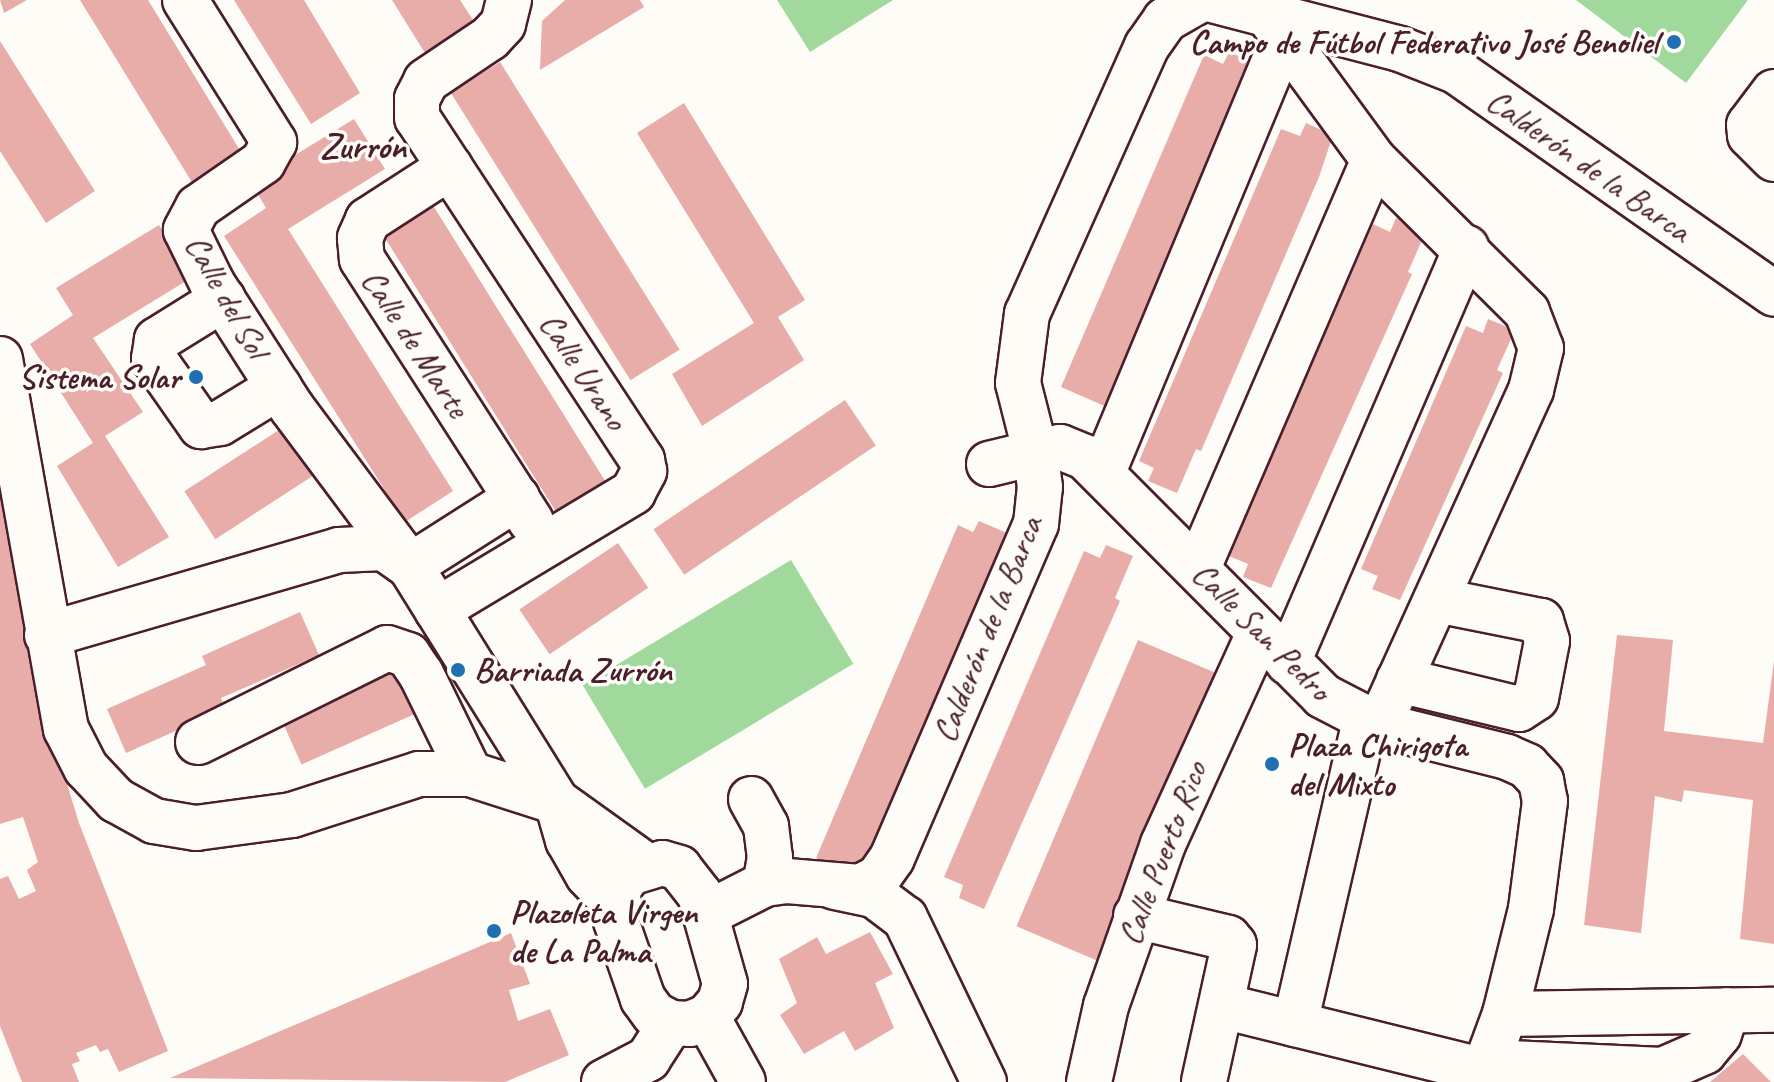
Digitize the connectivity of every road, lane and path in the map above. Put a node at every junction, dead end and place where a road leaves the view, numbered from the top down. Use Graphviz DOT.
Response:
graph roads {
  1 [pos="185,0"];
  2 [pos="509,0"];
  3 [pos="1190,3"];
  4 [pos="1275,28"];
  5 [pos="1774,92"];
  6 [pos="1774,159"];
  7 [pos="1374,160"];
  8 [pos="450,167"];
  9 [pos="1466,248"];
  10 [pos="1774,294"];
  11 [pos="223,299"];
  12 [pos="0,359"];
  13 [pos="279,387"];
  14 [pos="1035,450"];
  15 [pos="989,464"];
  16 [pos="1103,472"];
  17 [pos="517,498"];
  18 [pos="545,543"];
  19 [pos="410,566"];
  20 [pos="1198,568"];
  21 [pos="1436,600"];
  22 [pos="437,610"];
  23 [pos="47,635"];
  24 [pos="1273,647"];
  25 [pos="1399,680"];
  26 [pos="1372,722"];
  27 [pos="198,742"];
  28 [pos="470,774"];
  29 [pos="751,799"];
  30 [pos="557,802"];
  31 [pos="645,865"];
  32 [pos="765,884"];
  33 [pos="835,887"];
  34 [pos="614,903"];
  35 [pos="706,914"];
  36 [pos="1136,916"];
  37 [pos="1222,1006"];
  38 [pos="1727,1010"];
  39 [pos="1774,1010"];
  40 [pos="1505,1014"];
  41 [pos="689,1020"];
  42 [pos="1295,1024"];
  43 [pos="1484,1072"];
  44 [pos="604,1082"];
  45 [pos="743,1082"];
  46 [pos="984,1082"];
  47 [pos="1089,1082"];
  48 [pos="1204,1082"];
  1 -- 11 [label="street, Calle del Sol"];
  2 -- 8 [label="street, Calle Urano"];
  3 -- 4 [label="street, Calderón de la Barca"];
  3 -- 14 [label="street, Calderón de la Barca"];
  4 -- 7 [label="street"];
  4 -- 10 [label="street, Calderón de la Barca"];
  4 -- 16 [label="street"];
  5 -- 6 [label="street"];
  7 -- 9 [label="street"];
  7 -- 20 [label="street"];
  8 -- 17 [label="street, Calle de Marte"];
  8 -- 18 [label="street, Calle Urano"];
  9 -- 21 [label="street"];
  9 -- 24 [label="street, Calle Puerto Rico"];
  11 -- 13 [label="street, Calle del Sol"];
  11 -- 13 [label="street"];
  12 -- 23 [label="street"];
  13 -- 19 [label="street, Calle del Sol"];
  14 -- 15 [label="street"];
  14 -- 16 [label="street, Calle San Pedro"];
  14 -- 33 [label="street, Calderón de la Barca"];
  16 -- 20 [label="street, Calle San Pedro"];
  17 -- 18 [label="street, Calle de Marte"];
  17 -- 19 [label="street"];
  18 -- 22 [label="street, Calle Urano"];
  19 -- 22 [label="street, Calle del Sol"];
  19 -- 23 [label="street"];
  20 -- 24 [label="street, Calle San Pedro"];
  21 -- 25 [label="street"];
  21 -- 25 [label="street"];
  22 -- 30 [label="street, Calle del Sol"];
  23 -- 28 [label="street"];
  24 -- 26 [label="street, Calle San Pedro"];
  24 -- 36 [label="street, Calle Puerto Rico"];
  25 -- 26 [label="street"];
  26 -- 40 [label="street, Calle San Pedro"];
  26 -- 42 [label="street"];
  27 -- 28 [label="street"];
  28 -- 30 [label="street"];
  29 -- 32 [label="street"];
  30 -- 31 [label="street"];
  30 -- 34 [label="street"];
  31 -- 34 [label="street"];
  31 -- 35 [label="street"];
  32 -- 33 [label="street, Calderón de la Barca"];
  32 -- 35 [label="street, Calderón de la Barca"];
  33 -- 46 [label="street"];
  34 -- 41 [label="street"];
  35 -- 41 [label="street"];
  36 -- 37 [label="street"];
  36 -- 47 [label="street, Calle Puerto Rico"];
  37 -- 42 [label="street"];
  37 -- 48 [label="street"];
  38 -- 39 [label="street"];
  38 -- 40 [label="street"];
  38 -- 43 [label="street"];
  40 -- 43 [label="street, Calle San Pedro"];
  41 -- 44 [label="street"];
  41 -- 45 [label="street"];
  42 -- 43 [label="street"];
}
